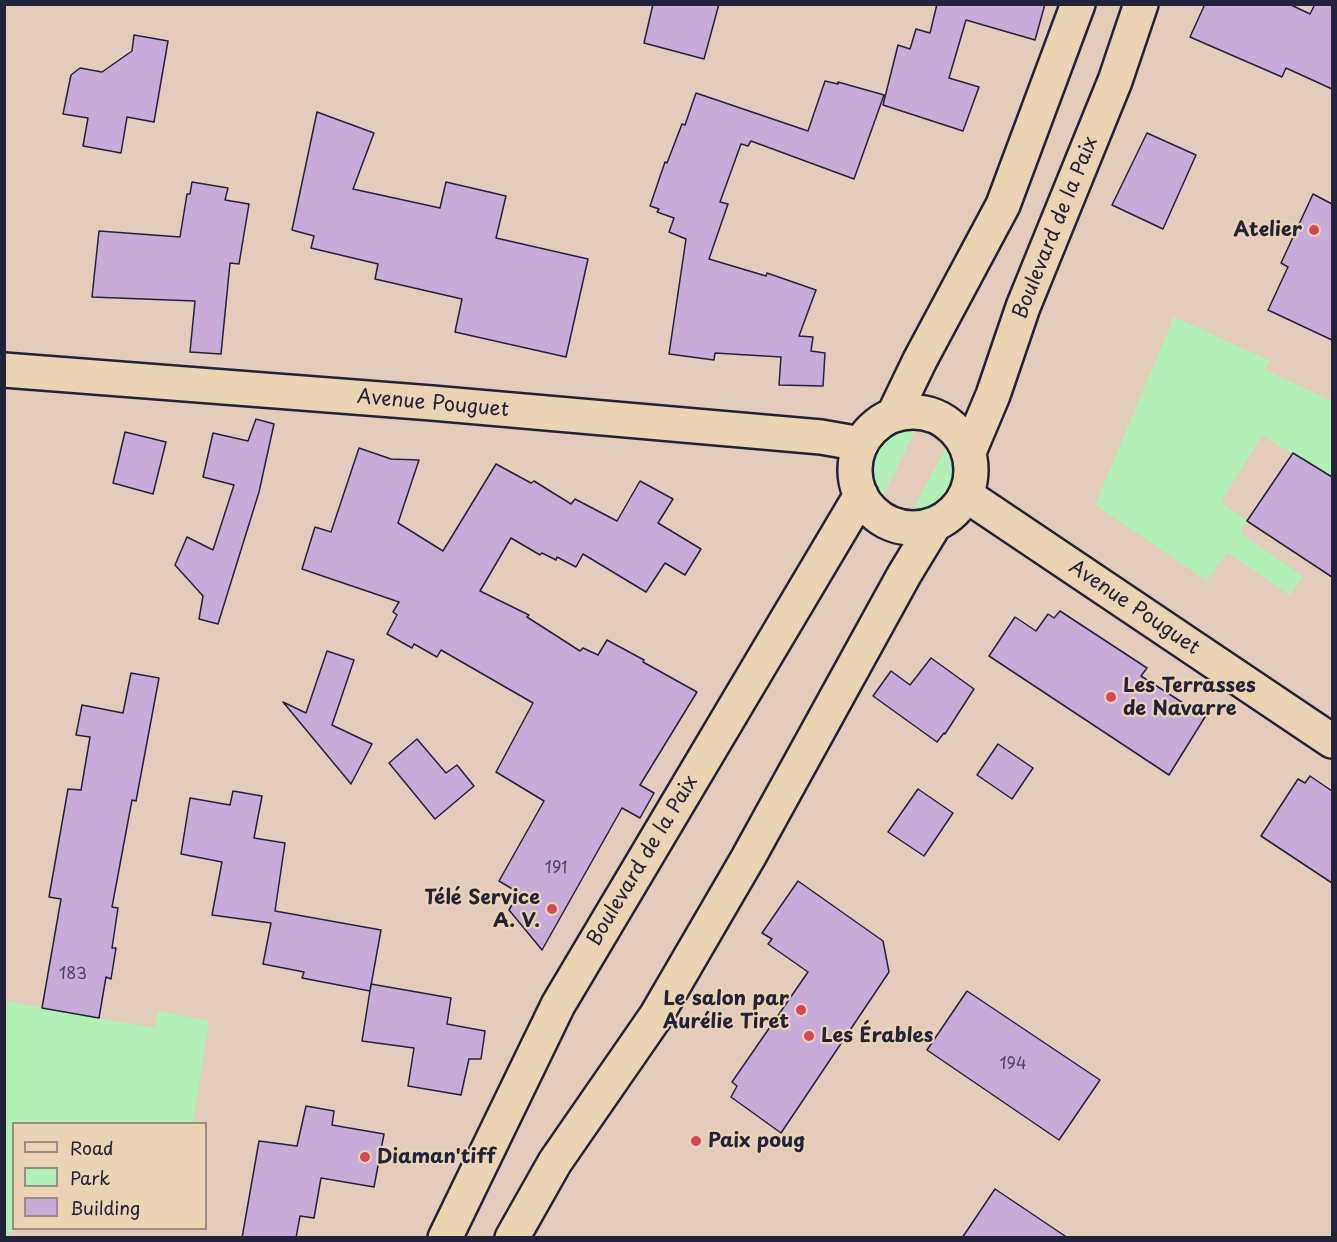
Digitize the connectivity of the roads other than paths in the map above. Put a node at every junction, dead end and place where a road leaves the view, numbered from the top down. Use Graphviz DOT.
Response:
graph roads {
  1 [pos="1078,4"];
  2 [pos="1141,4"];
  3 [pos="4,370"];
  4 [pos="894,414"];
  5 [pos="861,444"];
  6 [pos="969,452"];
  7 [pos="861,495"];
  8 [pos="966,495"];
  9 [pos="935,524"];
  10 [pos="1332,741"];
  11 [pos="445,1238"];
  12 [pos="512,1238"];
  1 -- 4 [label="main road"];
  2 -- 6 [label="main road, Boulevard de la Paix"];
  3 -- 5 [label="main road, Avenue Pouguet"];
  4 -- 5 [label="main road"];
  4 -- 6 [label="main road"];
  5 -- 7 [label="main road"];
  6 -- 8 [label="main road"];
  7 -- 9 [label="main road"];
  7 -- 11 [label="main road, Boulevard de la Paix"];
  8 -- 9 [label="main road"];
  8 -- 10 [label="main road, Avenue Pouguet"];
  9 -- 12 [label="main road"];
}
